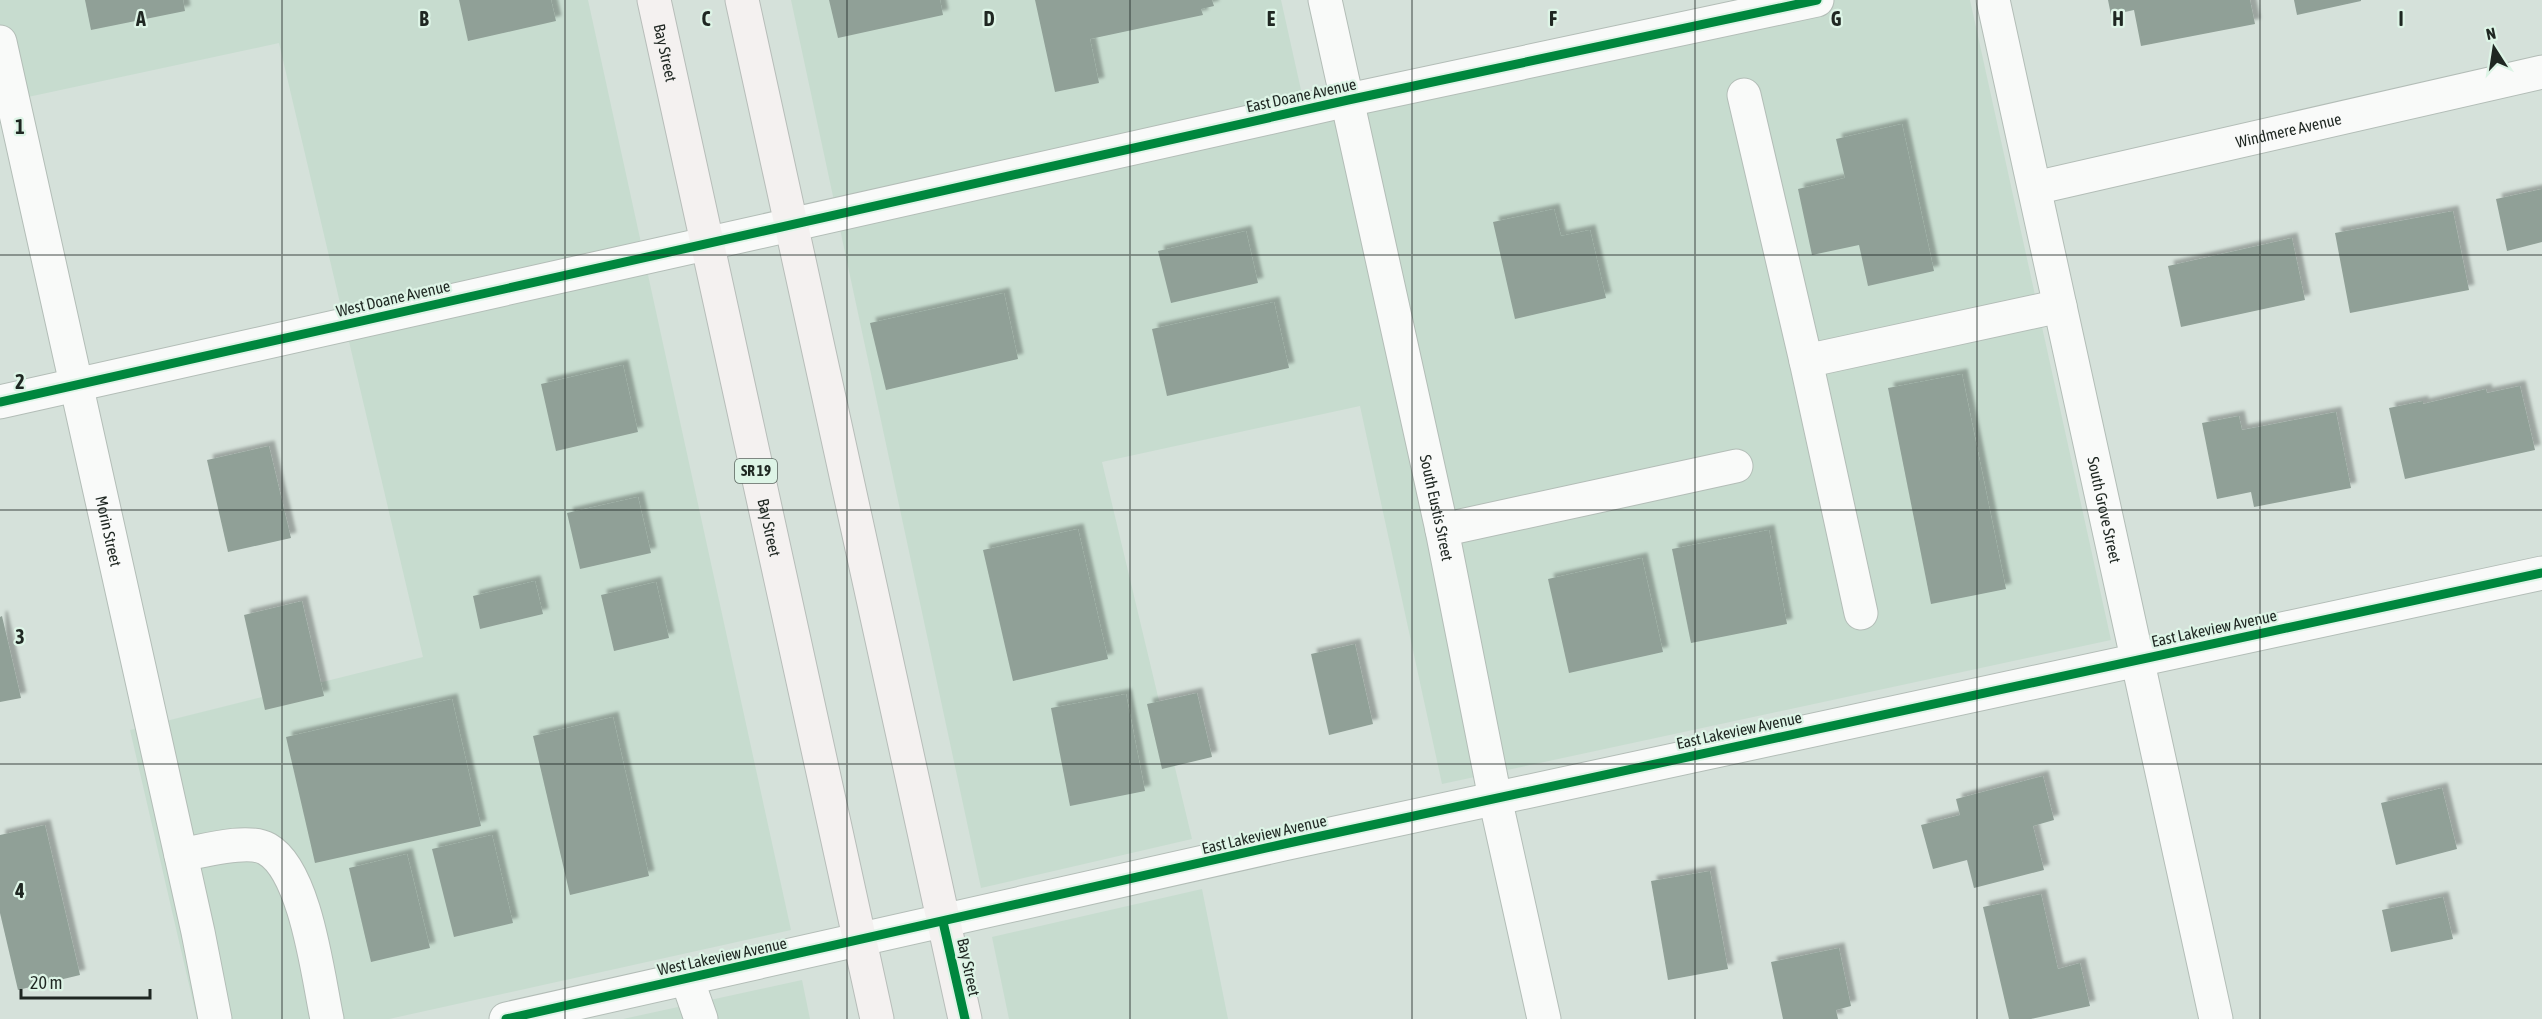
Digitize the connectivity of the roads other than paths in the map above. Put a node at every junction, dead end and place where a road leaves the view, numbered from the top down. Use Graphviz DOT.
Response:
graph roads {
  1 [pos="654,0"];
  2 [pos="742,0"];
  3 [pos="1325,0"];
  4 [pos="1817,0"];
  5 [pos="1993,0"];
  6 [pos="0,42"];
  7 [pos="2542,72"];
  8 [pos="1744,95"];
  9 [pos="1348,100"];
  10 [pos="2035,188"];
  11 [pos="792,224"];
  12 [pos="706,243"];
  13 [pos="2060,306"];
  14 [pos="1806,361"];
  15 [pos="75,386"];
  16 [pos="0,402"];
  17 [pos="1736,466"];
  18 [pos="1442,530"];
  19 [pos="2542,573"];
  20 [pos="1861,614"];
  21 [pos="2138,660"];
  22 [pos="1495,798"];
  23 [pos="181,855"];
  24 [pos="944,922"];
  25 [pos="860,941"];
  26 [pos="687,979"];
  27 [pos="215,1019"];
  28 [pos="327,1019"];
  29 [pos="506,1019"];
  30 [pos="701,1019"];
  31 [pos="877,1019"];
  32 [pos="965,1019"];
  33 [pos="1544,1019"];
  34 [pos="2216,1019"];
  1 -- 12 [label="main road, Bay Street / SR 19"];
  2 -- 11 [label="main road, Bay Street"];
  3 -- 9 [label="street, South Eustis Street"];
  4 -- 9 [label="street, East Doane Avenue"];
  5 -- 10 [label="street, South Grove Street"];
  6 -- 15 [label="street, Morin Street"];
  7 -- 10 [label="street, Windmere Avenue"];
  8 -- 14 [label="street"];
  9 -- 11 [label="street, East Doane Avenue"];
  9 -- 18 [label="street, South Eustis Street"];
  10 -- 13 [label="street, South Grove Street"];
  11 -- 12 [label="street, West Doane Avenue"];
  11 -- 24 [label="main road, Bay Street"];
  12 -- 15 [label="street, West Doane Avenue"];
  12 -- 25 [label="main road, Bay Street / SR 19"];
  13 -- 14 [label="street"];
  13 -- 21 [label="street, South Grove Street"];
  14 -- 20 [label="street"];
  15 -- 16 [label="street, West Doane Avenue"];
  15 -- 23 [label="street, Morin Street"];
  17 -- 18 [label="street"];
  18 -- 22 [label="street, South Eustis Street"];
  19 -- 21 [label="street, East Lakeview Avenue"];
  21 -- 22 [label="street, East Lakeview Avenue"];
  21 -- 34 [label="street, South Grove Street"];
  22 -- 24 [label="street, East Lakeview Avenue"];
  22 -- 33 [label="street, South Eustis Street"];
  23 -- 27 [label="street, Morin Street"];
  23 -- 28 [label="street"];
  24 -- 25 [label="street, West Lakeview Avenue"];
  24 -- 32 [label="main road, Bay Street"];
  25 -- 26 [label="street, West Lakeview Avenue"];
  25 -- 31 [label="main road, Bay Street / SR 19"];
  26 -- 29 [label="street, West Lakeview Avenue"];
  26 -- 30 [label="street"];
}
